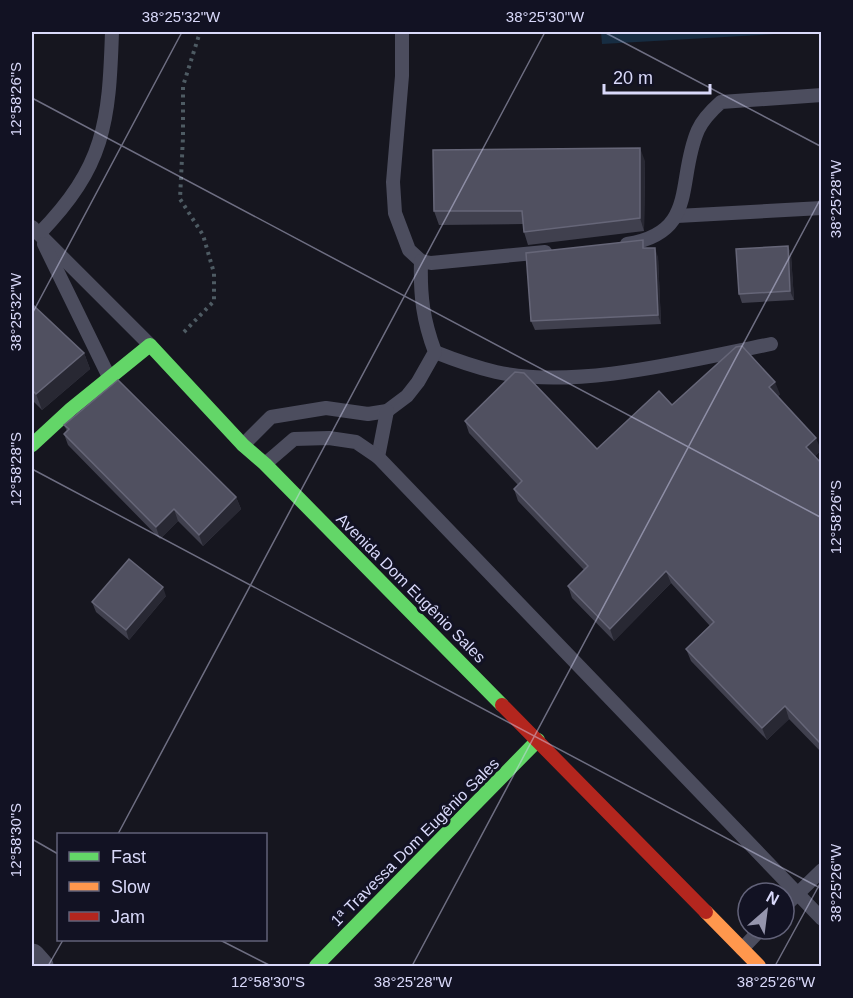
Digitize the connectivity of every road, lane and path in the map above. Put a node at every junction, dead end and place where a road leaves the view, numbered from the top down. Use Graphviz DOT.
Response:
graph roads {
  1 [pos="112,32"];
  2 [pos="200,32"];
  3 [pos="402,32"];
  4 [pos="822,95"];
  5 [pos="822,208"];
  6 [pos="677,216"];
  7 [pos="35,231"];
  8 [pos="618,244"];
  9 [pos="561,250"];
  10 [pos="421,261"];
  11 [pos="771,344"];
  12 [pos="150,345"];
  13 [pos="435,352"];
  14 [pos="161,357"];
  15 [pos="109,377"];
  16 [pos="387,411"];
  17 [pos="32,445"];
  18 [pos="243,445"];
  19 [pos="378,457"];
  20 [pos="265,464"];
  21 [pos="538,740"];
  22 [pos="822,870"];
  23 [pos="798,894"];
  24 [pos="822,918"];
  25 [pos="750,941"];
  26 [pos="742,949"];
  27 [pos="32,957"];
  28 [pos="40,966"];
  29 [pos="316,966"];
  30 [pos="759,966"];
  1 -- 7 [label="lane"];
  2 -- 14 [label="path"];
  3 -- 10 [label="lane"];
  4 -- 6 [label="lane"];
  5 -- 6 [label="lane"];
  6 -- 8 [label="lane"];
  7 -- 12 [label="lane, Avenida Dom Eugênio Sales"];
  7 -- 15 [label="lane"];
  9 -- 10 [label="lane"];
  10 -- 13 [label="lane"];
  11 -- 13 [label="lane"];
  12 -- 14 [label="street, Avenida Dom Eugênio Sales"];
  12 -- 15 [label="street"];
  13 -- 16 [label="lane"];
  14 -- 18 [label="street, Avenida Dom Eugênio Sales"];
  15 -- 17 [label="street"];
  16 -- 18 [label="lane"];
  16 -- 19 [label="lane"];
  18 -- 20 [label="street, Avenida Dom Eugênio Sales"];
  19 -- 20 [label="lane"];
  19 -- 23 [label="lane"];
  20 -- 21 [label="street, Avenida Dom Eugênio Sales"];
  21 -- 26 [label="street, Avenida Dom Eugênio Sales"];
  21 -- 29 [label="street, 1ª Travessa Dom Eugênio Sales"];
  22 -- 23 [label="lane"];
  23 -- 24 [label="lane"];
  25 -- 26 [label="lane"];
  26 -- 30 [label="street, Avenida Dom Eugênio Sales"];
  27 -- 28 [label="street"];
}
